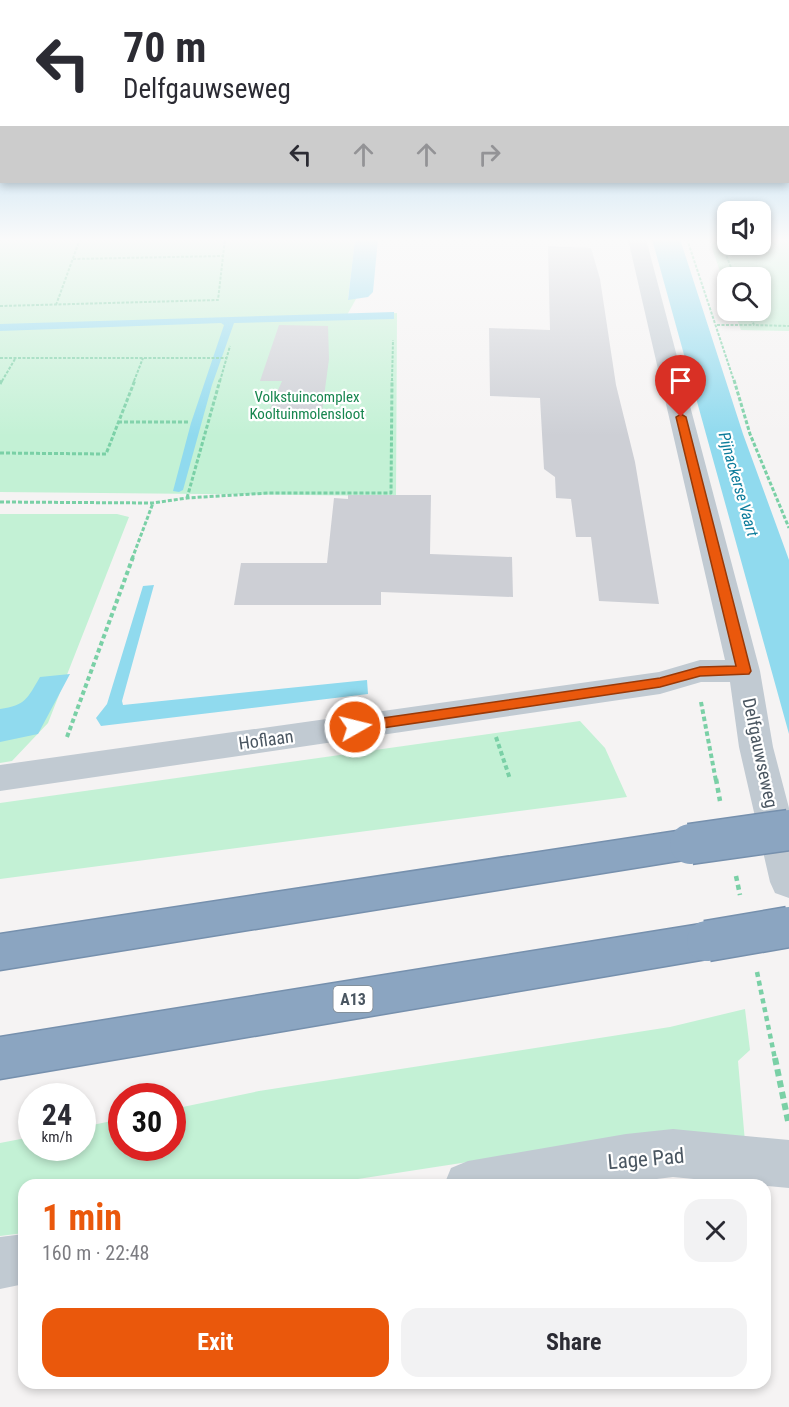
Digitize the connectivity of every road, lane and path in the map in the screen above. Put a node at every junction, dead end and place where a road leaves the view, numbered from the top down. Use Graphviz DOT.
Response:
graph roads {
  1 [pos="56,305"];
  2 [pos="67,305"];
  3 [pos="653,305"];
  4 [pos="710,305"];
  5 [pos="0,306"];
  6 [pos="752,321"];
  7 [pos="717,325"];
  8 [pos="754,326"];
  9 [pos="789,326"];
  10 [pos="393,340"];
  11 [pos="230,346"];
  12 [pos="0,358"];
  13 [pos="15,358"];
  14 [pos="143,358"];
  15 [pos="227,358"];
  16 [pos="0,384"];
  17 [pos="118,422"];
  18 [pos="189,422"];
  19 [pos="0,453"];
  20 [pos="187,498"];
  21 [pos="0,502"];
  22 [pos="153,503"];
  23 [pos="789,528"];
  24 [pos="744,671"];
  25 [pos="497,738"];
  26 [pos="55,771"];
  27 [pos="0,778"];
  28 [pos="510,779"];
  29 [pos="789,830"];
  30 [pos="789,882"];
  31 [pos="789,927"];
  32 [pos="0,952"];
  33 [pos="0,1058"];
  34 [pos="789,1164"];
  35 [pos="503,1179"];
  36 [pos="18,1260"];
  37 [pos="0,1263"];
  1 -- 2 [label="path"];
  1 -- 5 [label="path"];
  3 -- 24 [label="street, Delfgauwseweg"];
  4 -- 7 [label="path"];
  6 -- 8 [label="path"];
  7 -- 8 [label="path"];
  7 -- 23 [label="path"];
  8 -- 9 [label="path"];
  10 -- 20 [label="path"];
  11 -- 15 [label="path"];
  12 -- 13 [label="path"];
  13 -- 14 [label="path"];
  13 -- 16 [label="path"];
  14 -- 15 [label="path"];
  14 -- 17 [label="path"];
  15 -- 20 [label="path"];
  17 -- 18 [label="path"];
  17 -- 19 [label="path"];
  20 -- 22 [label="path"];
  21 -- 22 [label="path"];
  22 -- 26 [label="path"];
  24 -- 26 [label="street, Hoflaan"];
  24 -- 30 [label="street, Delfgauwseweg"];
  25 -- 28 [label="path"];
  26 -- 27 [label="street, Hoflaan"];
  29 -- 32 [label="highway, bridge"];
  31 -- 33 [label="highway, A13, bridge"];
  34 -- 35 [label="street, Lage Pad"];
  36 -- 37 [label="street"];
}
